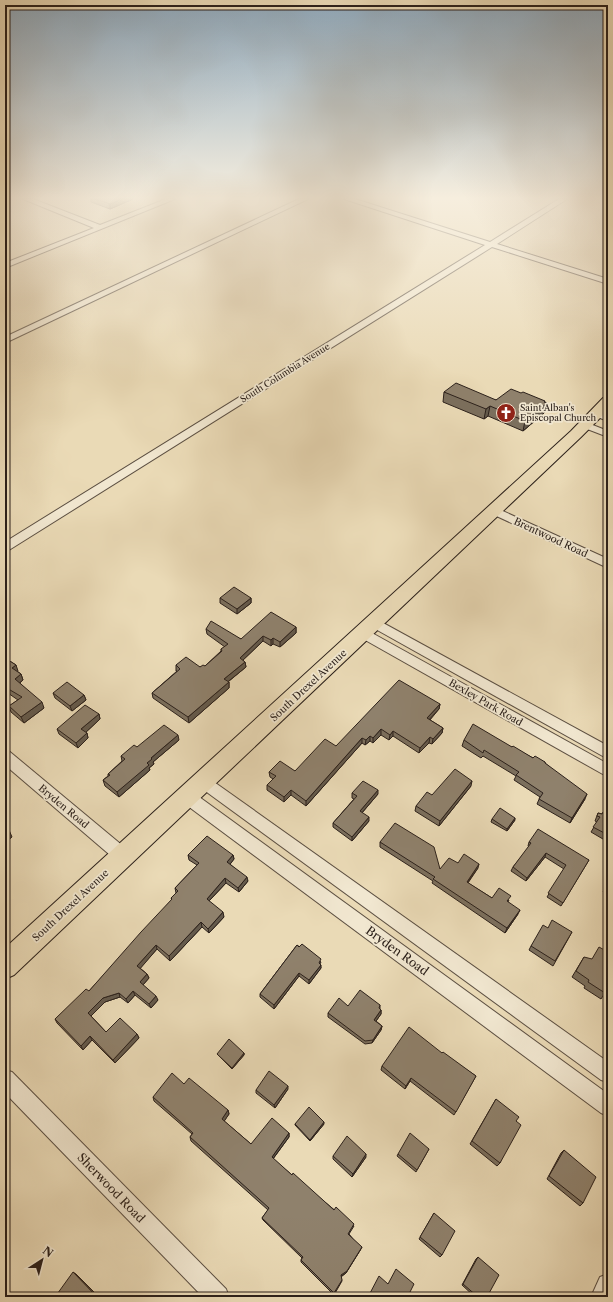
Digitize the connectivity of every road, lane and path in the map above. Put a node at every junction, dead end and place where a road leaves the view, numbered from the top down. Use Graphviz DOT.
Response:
graph roads {
  1 [pos="20,260"];
  2 [pos="176,260"];
  3 [pos="467,260"];
  4 [pos="538,260"];
  5 [pos="5,266"];
  6 [pos="608,282"];
  7 [pos="5,340"];
  8 [pos="599,414"];
  9 [pos="608,434"];
  10 [pos="494,510"];
  11 [pos="5,547"];
  12 [pos="608,564"];
  13 [pos="368,628"];
  14 [pos="608,753"];
  15 [pos="5,756"];
  16 [pos="608,772"];
  17 [pos="202,781"];
  18 [pos="186,796"];
  19 [pos="123,856"];
  20 [pos="5,966"];
  21 [pos="608,1072"];
  22 [pos="5,1079"];
  23 [pos="608,1106"];
  24 [pos="608,1285"];
  25 [pos="218,1297"];
  26 [pos="602,1297"];
  1 -- 5 [label="street"];
  2 -- 7 [label="street"];
  3 -- 11 [label="street, South Columbia Avenue"];
  4 -- 6 [label="street"];
  8 -- 9 [label="street"];
  8 -- 10 [label="main road, South Drexel Avenue"];
  10 -- 12 [label="street, Brentwood Road"];
  10 -- 13 [label="main road, South Drexel Avenue"];
  13 -- 14 [label="street, Bexley Park Road"];
  13 -- 16 [label="street, Bexley Park Road"];
  13 -- 17 [label="main road, South Drexel Avenue"];
  15 -- 19 [label="street, Bryden Road"];
  17 -- 18 [label="main road, South Drexel Avenue"];
  17 -- 21 [label="street"];
  18 -- 19 [label="main road, South Drexel Avenue"];
  18 -- 23 [label="street, Bryden Road"];
  19 -- 20 [label="main road, South Drexel Avenue"];
  22 -- 25 [label="street, Sherwood Road"];
  24 -- 26 [label="street"];
}
